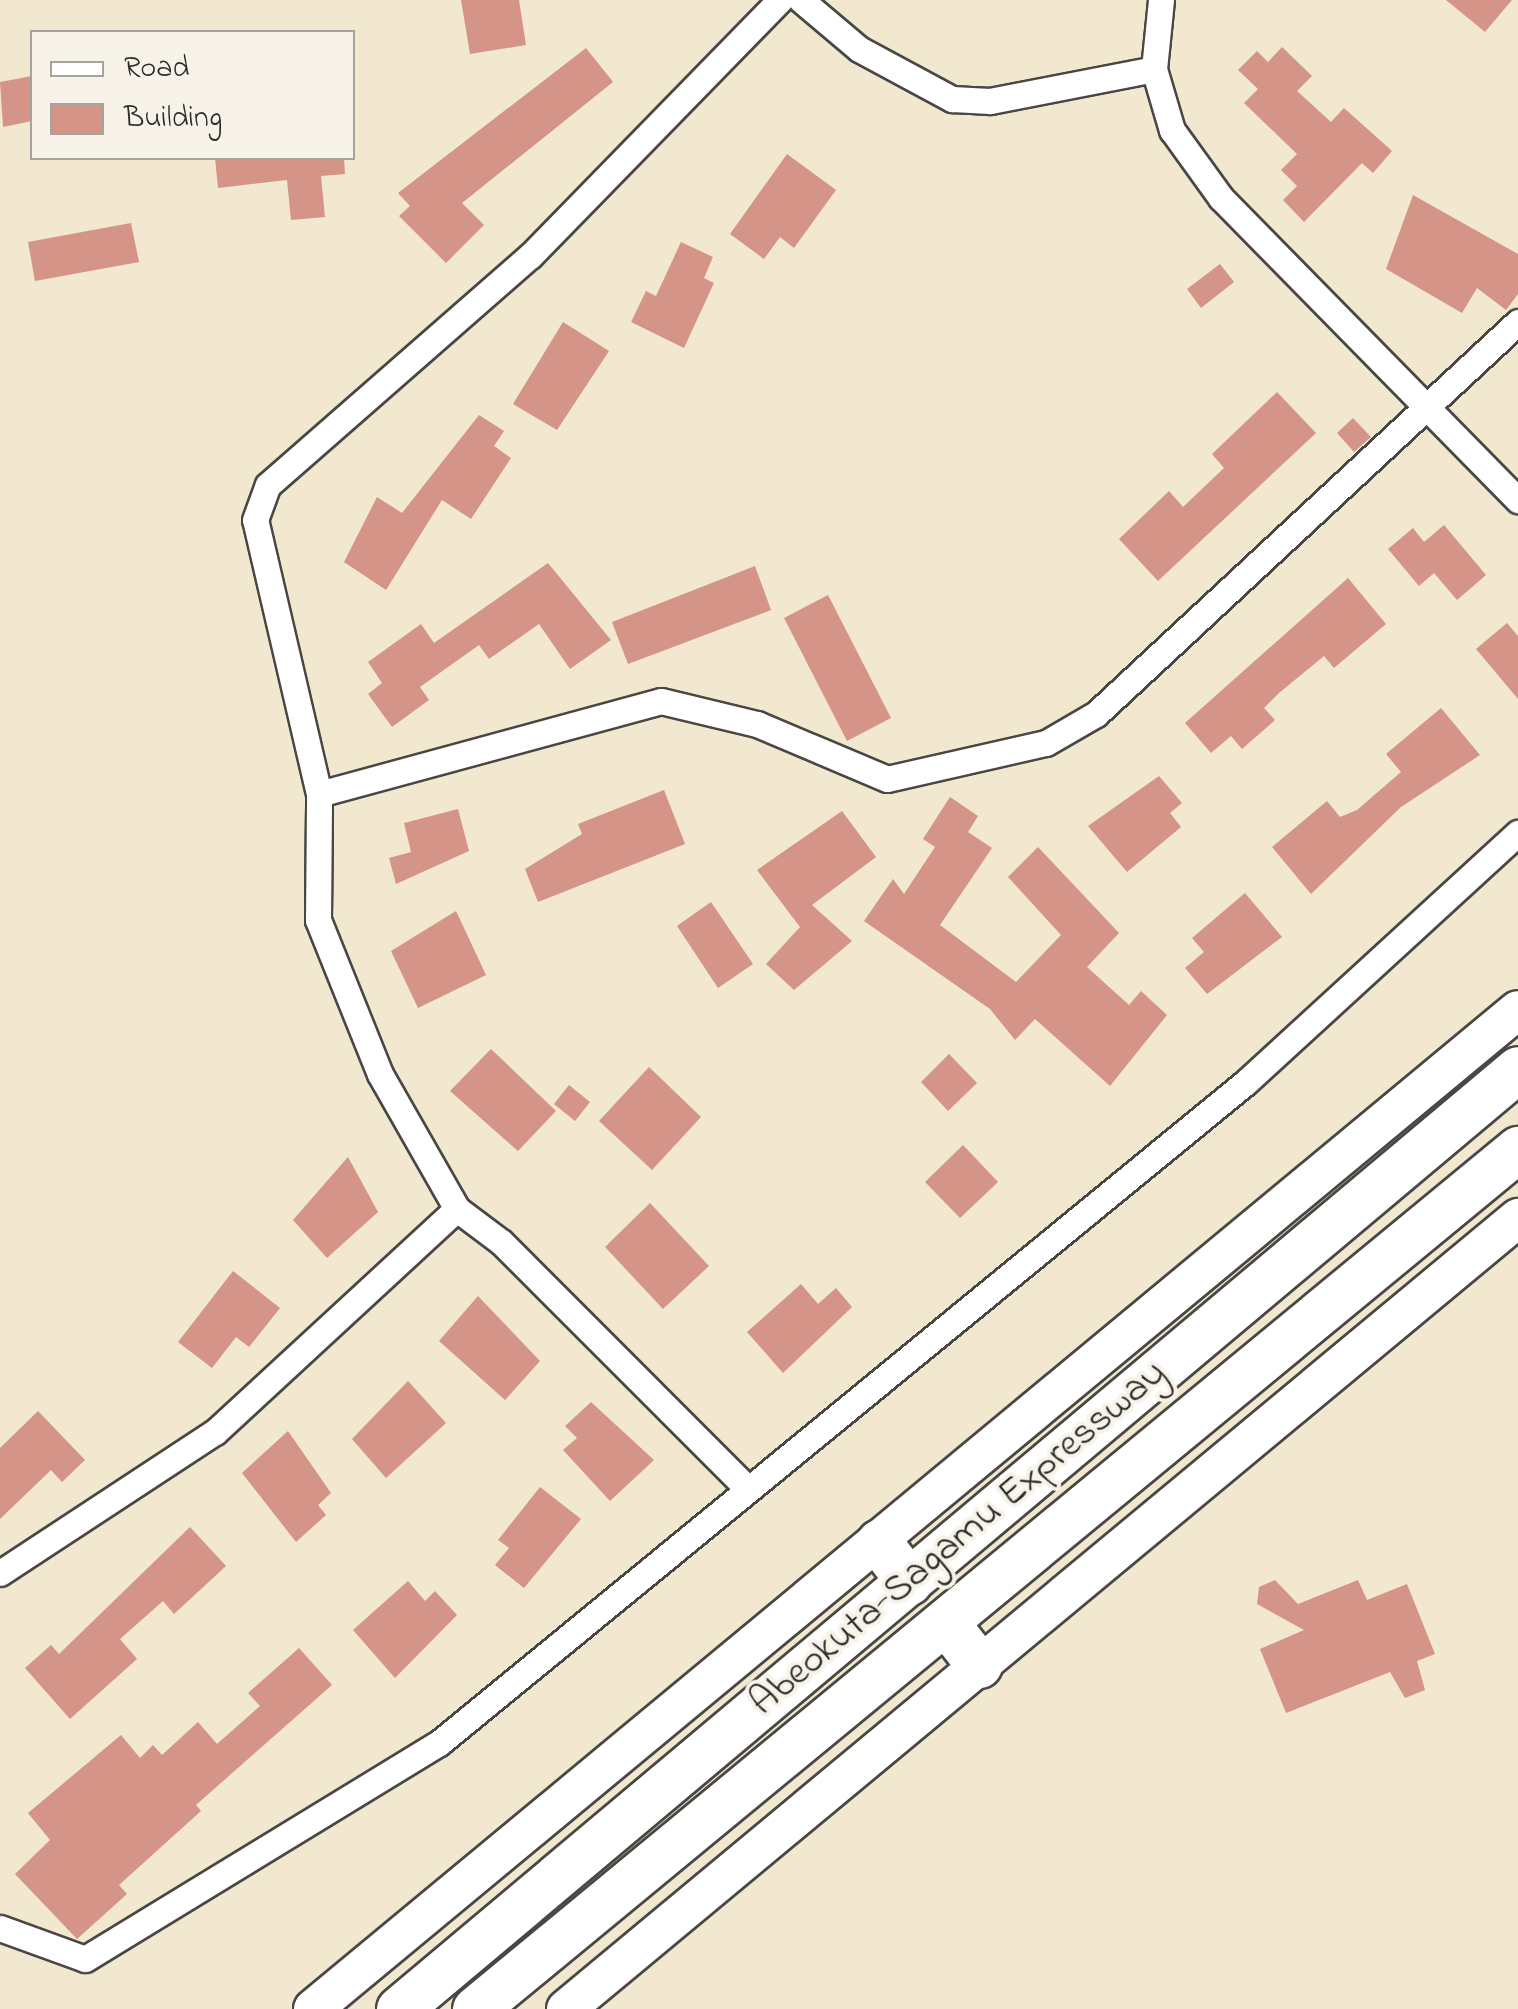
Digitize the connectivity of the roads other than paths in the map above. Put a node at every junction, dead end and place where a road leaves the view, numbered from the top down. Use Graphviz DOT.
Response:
graph roads {
  1 [pos="780,0"];
  2 [pos="801,0"];
  3 [pos="1161,0"];
  4 [pos="1154,69"];
  5 [pos="1518,322"];
  6 [pos="1426,410"];
  7 [pos="1518,500"];
  8 [pos="319,794"];
  9 [pos="1518,833"];
  10 [pos="1518,1010"];
  11 [pos="1518,1068"];
  12 [pos="1518,1149"];
  13 [pos="457,1209"];
  14 [pos="1518,1218"];
  15 [pos="745,1486"];
  16 [pos="879,1542"];
  17 [pos="0,1574"];
  18 [pos="909,1582"];
  19 [pos="947,1624"];
  20 [pos="979,1664"];
  21 [pos="0,1928"];
  22 [pos="313,2009"];
  23 [pos="399,2009"];
  24 [pos="475,2009"];
  25 [pos="566,2009"];
  1 -- 8 [label="street"];
  2 -- 4 [label="street"];
  3 -- 4 [label="street"];
  4 -- 6 [label="street"];
  5 -- 6 [label="street"];
  6 -- 7 [label="street"];
  6 -- 8 [label="street"];
  8 -- 13 [label="street"];
  9 -- 15 [label="street"];
  10 -- 16 [label="main road"];
  11 -- 18 [label="highway, Abeokuta-Sagamu Expressway"];
  12 -- 19 [label="highway, Abeokuta-Sagamu Expressway"];
  13 -- 15 [label="street"];
  13 -- 17 [label="street"];
  14 -- 20 [label="main road"];
  15 -- 21 [label="street"];
  16 -- 18 [label="highway"];
  16 -- 22 [label="main road"];
  18 -- 23 [label="highway, Abeokuta-Sagamu Expressway"];
  19 -- 20 [label="highway"];
  19 -- 24 [label="highway, Abeokuta-Sagamu Expressway"];
  20 -- 25 [label="main road"];
}
